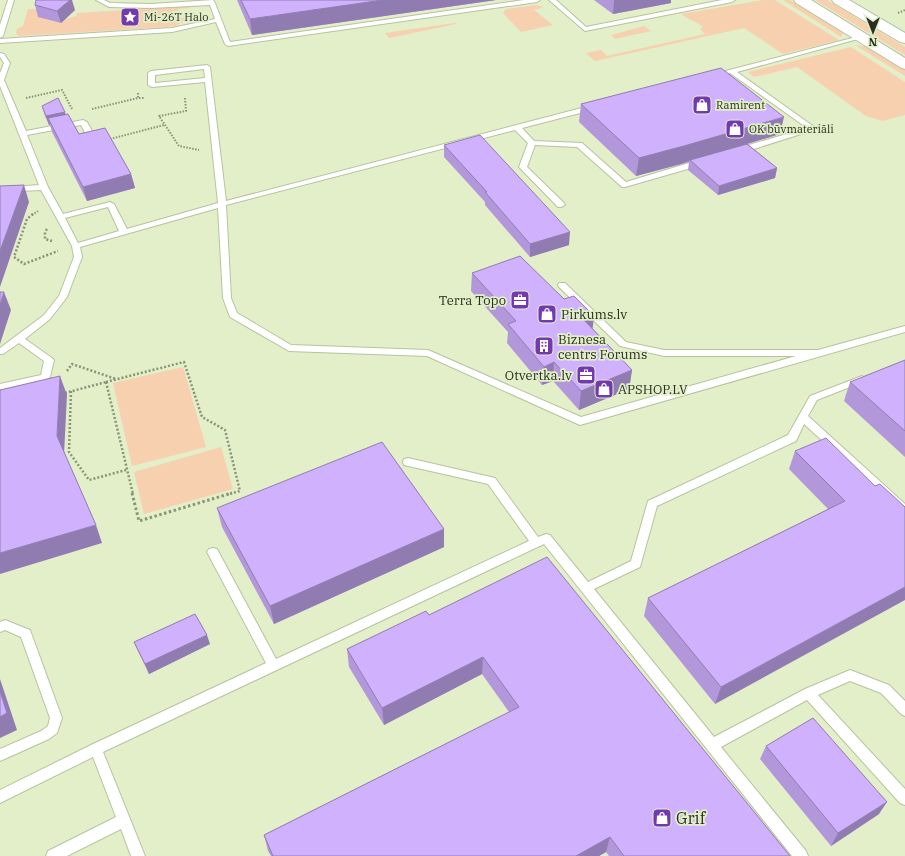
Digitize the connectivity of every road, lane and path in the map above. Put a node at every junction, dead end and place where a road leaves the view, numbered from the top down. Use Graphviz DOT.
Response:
graph roads {
  1 [pos="12,0"];
  2 [pos="98,0"];
  3 [pos="537,0"];
  4 [pos="552,0"];
  5 [pos="732,0"];
  6 [pos="801,0"];
  7 [pos="839,0"];
  8 [pos="690,1"];
  9 [pos="211,2"];
  10 [pos="698,6"];
  11 [pos="219,20"];
  12 [pos="0,36"];
  13 [pos="862,37"];
  14 [pos="905,39"];
  15 [pos="0,41"];
  16 [pos="0,55"];
  17 [pos="905,64"];
  18 [pos="731,71"];
  19 [pos="701,79"];
  20 [pos="208,80"];
  21 [pos="138,92"];
  22 [pos="185,94"];
  23 [pos="146,98"];
  24 [pos="10,101"];
  25 [pos="601,105"];
  26 [pos="74,113"];
  27 [pos="164,125"];
  28 [pos="517,127"];
  29 [pos="23,134"];
  30 [pos="94,142"];
  31 [pos="532,143"];
  32 [pos="215,150"];
  33 [pos="730,153"];
  34 [pos="708,160"];
  35 [pos="44,187"];
  36 [pos="28,188"];
  37 [pos="0,190"];
  38 [pos="222,204"];
  39 [pos="561,205"];
  40 [pos="40,210"];
  41 [pos="43,215"];
  42 [pos="60,217"];
  43 [pos="50,225"];
  44 [pos="124,232"];
  45 [pos="59,243"];
  46 [pos="76,246"];
  47 [pos="60,247"];
  48 [pos="61,251"];
  49 [pos="61,255"];
  50 [pos="562,285"];
  51 [pos="905,329"];
  52 [pos="19,339"];
  53 [pos="0,351"];
  54 [pos="818,353"];
  55 [pos="64,375"];
  56 [pos="871,376"];
  57 [pos="116,379"];
  58 [pos="106,382"];
  59 [pos="0,387"];
  60 [pos="71,391"];
  61 [pos="64,393"];
  62 [pos="803,417"];
  63 [pos="408,462"];
  64 [pos="126,470"];
  65 [pos="905,510"];
  66 [pos="536,543"];
  67 [pos="213,552"];
  68 [pos="586,588"];
  69 [pos="0,627"];
  70 [pos="274,666"];
  71 [pos="809,694"];
  72 [pos="905,710"];
  73 [pos="712,745"];
  74 [pos="96,749"];
  75 [pos="0,755"];
  76 [pos="0,797"];
  77 [pos="905,799"];
  78 [pos="124,820"];
  79 [pos="53,856"];
  80 [pos="138,856"];
  81 [pos="801,856"];
  1 -- 12 [label="lane"];
  2 -- 9 [label="lane"];
  3 -- 11 [label="lane"];
  4 -- 10 [label="lane"];
  5 -- 10 [label="lane"];
  6 -- 13 [label="main road"];
  7 -- 14 [label="main road"];
  8 -- 10 [label="lane"];
  9 -- 11 [label="lane"];
  11 -- 15 [label="lane"];
  13 -- 17 [label="main road"];
  13 -- 18 [label="lane"];
  16 -- 24 [label="lane"];
  18 -- 19 [label="lane"];
  18 -- 33 [label="lane"];
  20 -- 20 [label="lane"];
  20 -- 32 [label="lane"];
  21 -- 23 [label="path"];
  22 -- 27 [label="path"];
  24 -- 26 [label="path"];
  24 -- 29 [label="lane"];
  25 -- 28 [label="lane"];
  27 -- 30 [label="path"];
  27 -- 32 [label="path"];
  28 -- 31 [label="lane"];
  28 -- 38 [label="lane"];
  29 -- 30 [label="lane"];
  29 -- 35 [label="lane"];
  31 -- 34 [label="lane"];
  31 -- 39 [label="lane"];
  32 -- 38 [label="lane"];
  35 -- 36 [label="lane"];
  35 -- 42 [label="lane"];
  36 -- 37 [label="lane"];
  36 -- 40 [label="path"];
  38 -- 44 [label="lane"];
  38 -- 54 [label="lane"];
  40 -- 41 [label="path"];
  40 -- 48 [label="path"];
  42 -- 44 [label="lane"];
  42 -- 46 [label="lane"];
  43 -- 45 [label="path"];
  44 -- 46 [label="lane"];
  46 -- 52 [label="lane"];
  47 -- 48 [label="path"];
  48 -- 49 [label="path"];
  50 -- 54 [label="lane"];
  51 -- 54 [label="lane"];
  52 -- 53 [label="lane"];
  52 -- 59 [label="lane"];
  55 -- 57 [label="path"];
  56 -- 62 [label="lane"];
  57 -- 58 [label="path"];
  57 -- 64 [label="path"];
  58 -- 60 [label="path"];
  58 -- 64 [label="path"];
  60 -- 61 [label="path"];
  60 -- 64 [label="path"];
  62 -- 65 [label="lane"];
  62 -- 68 [label="lane"];
  63 -- 66 [label="lane"];
  66 -- 68 [label="lane"];
  66 -- 70 [label="lane"];
  67 -- 70 [label="lane"];
  68 -- 73 [label="lane"];
  69 -- 75 [label="lane"];
  70 -- 74 [label="lane"];
  71 -- 72 [label="lane"];
  71 -- 73 [label="lane"];
  71 -- 77 [label="lane"];
  73 -- 81 [label="lane"];
  74 -- 76 [label="lane"];
  74 -- 78 [label="lane"];
  78 -- 79 [label="lane"];
  78 -- 80 [label="lane"];
}
